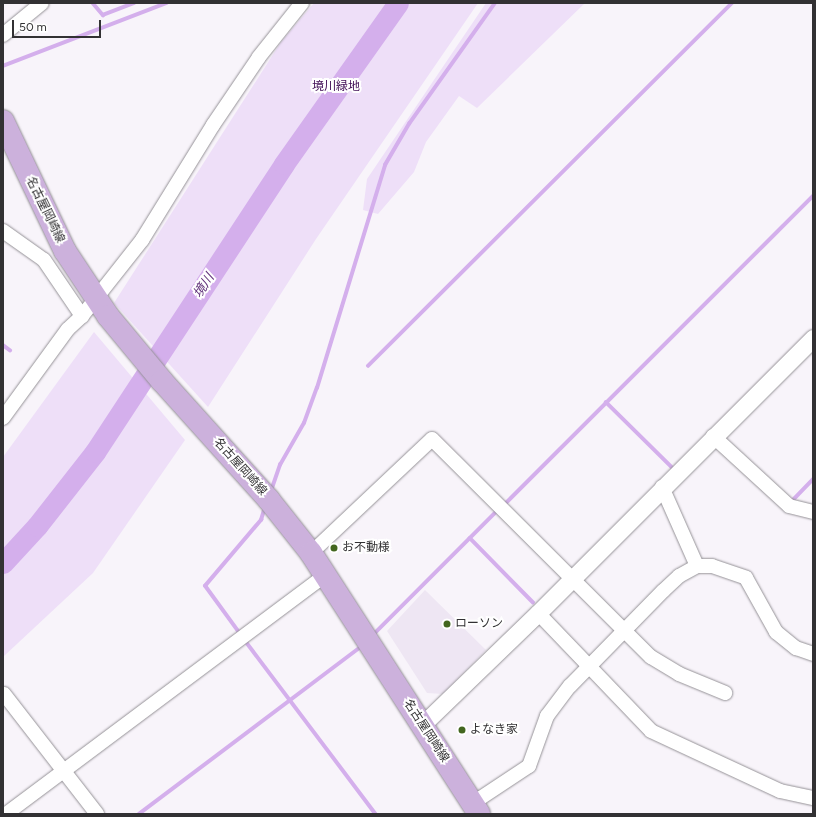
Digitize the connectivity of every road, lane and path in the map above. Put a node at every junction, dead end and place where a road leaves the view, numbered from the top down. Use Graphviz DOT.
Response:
graph roads {
  1 [pos="42,3"];
  2 [pos="302,3"];
  3 [pos="3,35"];
  4 [pos="3,121"];
  5 [pos="3,231"];
  6 [pos="96,298"];
  7 [pos="82,316"];
  8 [pos="813,338"];
  9 [pos="3,418"];
  10 [pos="713,436"];
  11 [pos="662,487"];
  12 [pos="813,512"];
  13 [pos="311,553"];
  14 [pos="697,566"];
  15 [pos="325,574"];
  16 [pos="572,579"];
  17 [pos="538,613"];
  18 [pos="623,632"];
  19 [pos="813,654"];
  20 [pos="590,666"];
  21 [pos="725,693"];
  22 [pos="4,694"];
  23 [pos="422,725"];
  24 [pos="63,769"];
  25 [pos="813,798"];
  26 [pos="476,809"];
  27 [pos="6,814"];
  28 [pos="97,814"];
  1 -- 3 [label="street"];
  2 -- 6 [label="street"];
  4 -- 6 [label="main road, 名古屋岡崎線"];
  5 -- 7 [label="street"];
  6 -- 7 [label="street"];
  6 -- 13 [label="main road, 名古屋岡崎線"];
  7 -- 9 [label="street"];
  8 -- 10 [label="street"];
  10 -- 11 [label="street"];
  10 -- 12 [label="street"];
  11 -- 14 [label="street"];
  11 -- 16 [label="street"];
  13 -- 15 [label="main road, 名古屋岡崎線"];
  13 -- 16 [label="street"];
  14 -- 18 [label="street"];
  14 -- 19 [label="street"];
  15 -- 23 [label="main road, 名古屋岡崎線"];
  15 -- 24 [label="street"];
  16 -- 17 [label="street"];
  16 -- 18 [label="street"];
  17 -- 20 [label="street"];
  17 -- 23 [label="street"];
  18 -- 20 [label="street"];
  18 -- 21 [label="street"];
  20 -- 25 [label="street"];
  20 -- 26 [label="street"];
  22 -- 24 [label="street"];
  23 -- 26 [label="main road, 名古屋岡崎線"];
  24 -- 27 [label="street"];
  24 -- 28 [label="street"];
}
